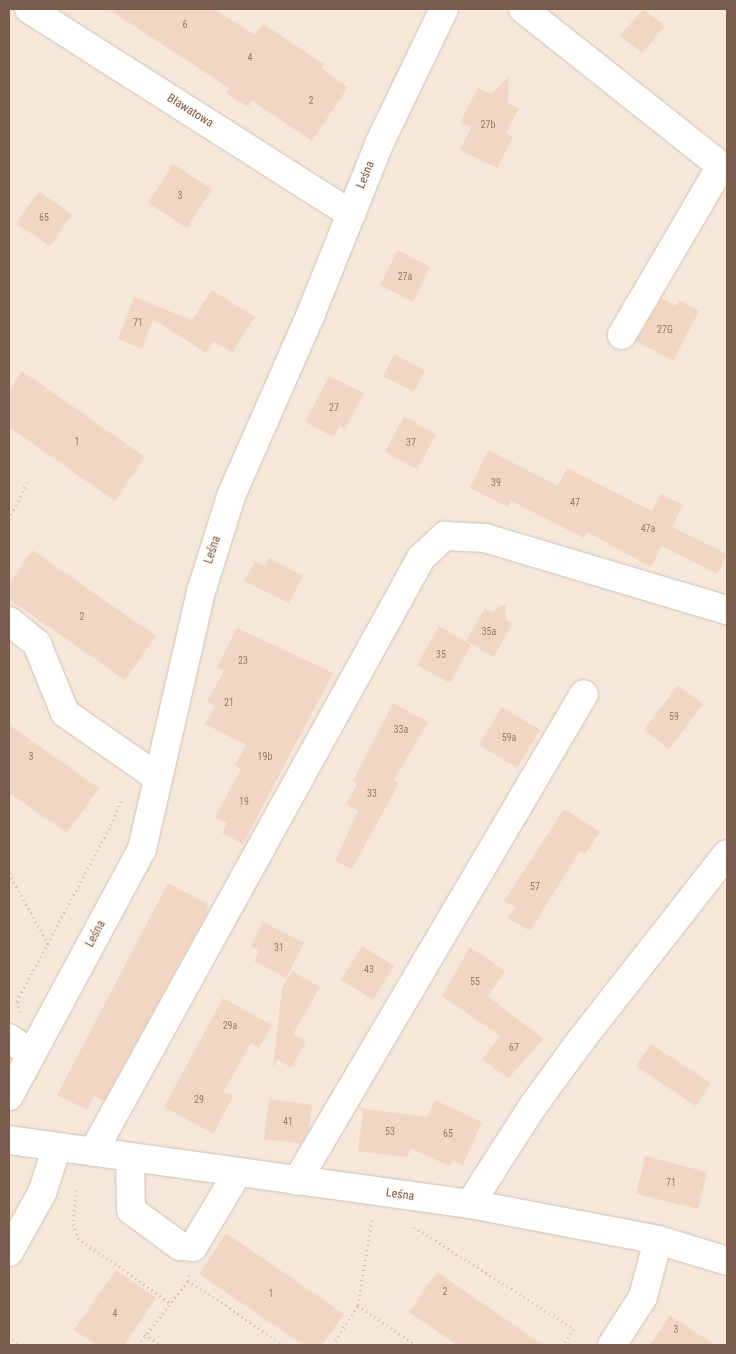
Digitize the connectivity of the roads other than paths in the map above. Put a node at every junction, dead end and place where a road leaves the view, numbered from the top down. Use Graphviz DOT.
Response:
graph roads {
  1 [pos="29,9"];
  2 [pos="444,9"];
  3 [pos="522,9"];
  4 [pos="351,214"];
  5 [pos="622,335"];
  6 [pos="727,610"];
  7 [pos="9,621"];
  8 [pos="584,694"];
  9 [pos="157,777"];
  10 [pos="727,854"];
  11 [pos="9,1038"];
  12 [pos="31,1054"];
  13 [pos="9,1096"];
  14 [pos="9,1140"];
  15 [pos="76,1150"];
  16 [pos="130,1157"];
  17 [pos="238,1172"];
  18 [pos="297,1181"];
  19 [pos="470,1204"];
  20 [pos="658,1240"];
  21 [pos="9,1252"];
  22 [pos="727,1261"];
  23 [pos="612,1345"];
  1 -- 4 [label="street, Bławatowa"];
  2 -- 4 [label="street, Leśna"];
  3 -- 5 [label="street"];
  4 -- 9 [label="street, Leśna"];
  6 -- 15 [label="street"];
  7 -- 9 [label="street"];
  8 -- 18 [label="street"];
  9 -- 12 [label="street, Leśna"];
  10 -- 19 [label="street"];
  11 -- 12 [label="street"];
  12 -- 13 [label="street, Leśna"];
  14 -- 15 [label="street, Leśna"];
  15 -- 16 [label="street, Leśna"];
  15 -- 21 [label="street"];
  16 -- 17 [label="street, Leśna"];
  16 -- 17 [label="street"];
  17 -- 18 [label="street, Leśna"];
  18 -- 19 [label="street, Leśna"];
  19 -- 20 [label="street, Leśna"];
  20 -- 22 [label="street, Leśna"];
  20 -- 23 [label="street"];
}
